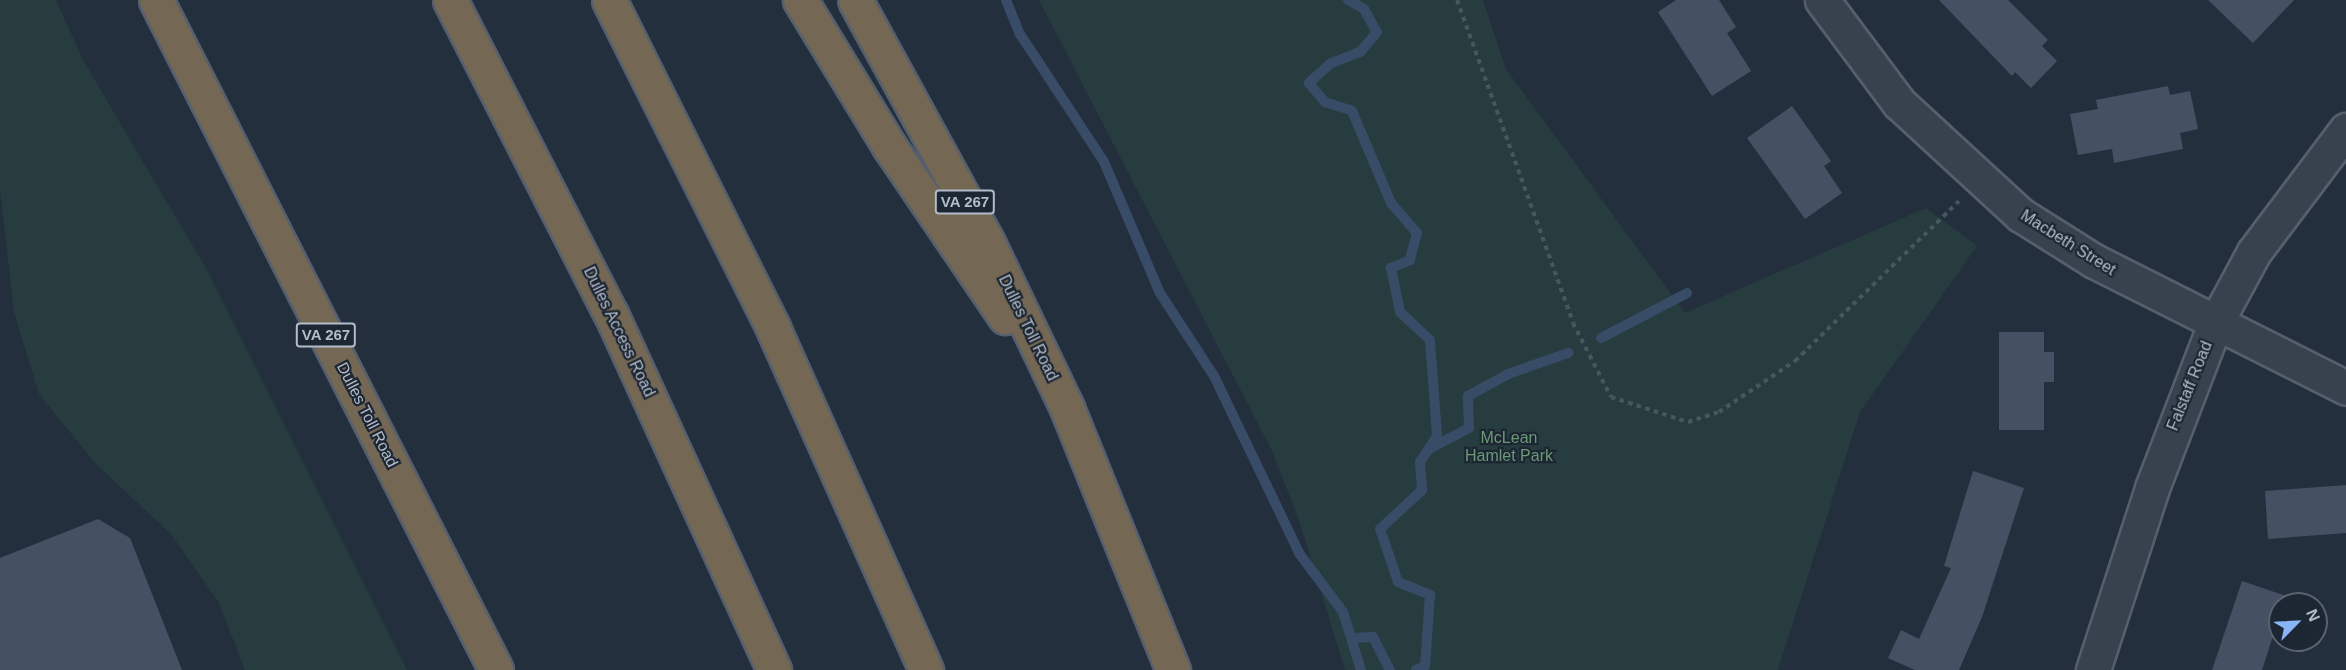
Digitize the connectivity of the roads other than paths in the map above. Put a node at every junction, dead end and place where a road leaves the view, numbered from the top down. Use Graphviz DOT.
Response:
graph roads {
  1 [pos="156,0"];
  2 [pos="450,0"];
  3 [pos="609,0"];
  4 [pos="800,0"];
  5 [pos="855,0"];
  6 [pos="1822,0"];
  7 [pos="2346,130"];
  8 [pos="2215,324"];
  9 [pos="2346,388"];
  10 [pos="1067,408"];
  11 [pos="496,670"];
  12 [pos="774,670"];
  13 [pos="926,670"];
  14 [pos="1173,670"];
  15 [pos="2093,670"];
  1 -- 11 [label="highway, Dulles Toll Road / VA 267"];
  2 -- 12 [label="highway, Dulles Access Road"];
  3 -- 13 [label="highway"];
  4 -- 10 [label="highway"];
  5 -- 10 [label="highway, Dulles Toll Road / VA 267"];
  6 -- 8 [label="street, Macbeth Street"];
  7 -- 8 [label="street, Falstaff Road"];
  8 -- 9 [label="street, Macbeth Street"];
  8 -- 15 [label="street, Falstaff Road"];
  10 -- 14 [label="highway, Dulles Toll Road / VA 267"];
}
